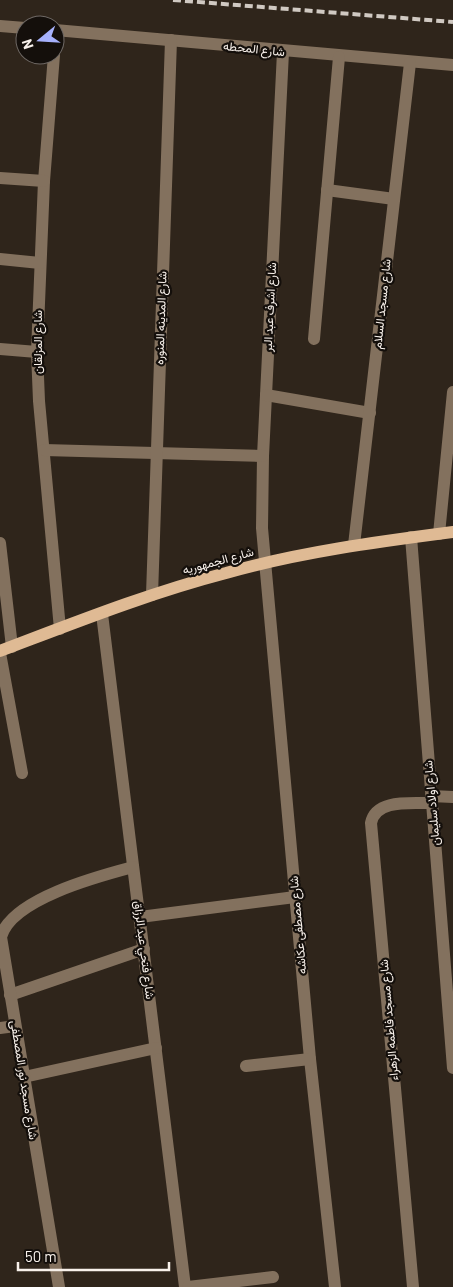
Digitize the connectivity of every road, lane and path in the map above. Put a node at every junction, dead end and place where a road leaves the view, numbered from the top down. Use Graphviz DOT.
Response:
graph roads {
  1 [pos="0,26"];
  2 [pos="15,27"];
  3 [pos="65,34"];
  4 [pos="171,40"];
  5 [pos="284,52"];
  6 [pos="338,57"];
  7 [pos="410,63"];
  8 [pos="53,65"];
  9 [pos="453,66"];
  10 [pos="0,178"];
  11 [pos="44,181"];
  12 [pos="327,190"];
  13 [pos="394,199"];
  14 [pos="0,259"];
  15 [pos="40,262"];
  16 [pos="314,339"];
  17 [pos="0,349"];
  18 [pos="38,352"];
  19 [pos="453,392"];
  20 [pos="266,394"];
  21 [pos="370,413"];
  22 [pos="44,450"];
  23 [pos="155,452"];
  24 [pos="263,456"];
  25 [pos="453,532"];
  26 [pos="439,534"];
  27 [pos="411,538"];
  28 [pos="0,543"];
  29 [pos="354,546"];
  30 [pos="265,563"];
  31 [pos="152,595"];
  32 [pos="102,614"];
  33 [pos="60,629"];
  34 [pos="4,650"];
  35 [pos="22,773"];
  36 [pos="453,797"];
  37 [pos="432,799"];
  38 [pos="133,866"];
  39 [pos="296,898"];
  40 [pos="140,917"];
  41 [pos="144,949"];
  42 [pos="10,995"];
  43 [pos="15,1026"];
  44 [pos="0,1028"];
  45 [pos="156,1048"];
  46 [pos="310,1058"];
  47 [pos="246,1066"];
  48 [pos="453,1068"];
  49 [pos="24,1077"];
  50 [pos="273,1277"];
  51 [pos="59,1287"];
  52 [pos="186,1287"];
  53 [pos="335,1287"];
  54 [pos="413,1287"];
  1 -- 2 [label="street"];
  3 -- 4 [label="street, شارع المحطه"];
  4 -- 5 [label="street, شارع المحطه"];
  4 -- 23 [label="street, شارع المدينه المنوره"];
  5 -- 6 [label="street, شارع المحطه"];
  5 -- 20 [label="street, شارع اشرف عبد البر"];
  6 -- 7 [label="street, شارع المحطه"];
  6 -- 12 [label="street"];
  7 -- 9 [label="street, شارع المحطه"];
  7 -- 13 [label="street, شارع مسجد السلام"];
  8 -- 11 [label="street, شارع المزلقان"];
  10 -- 11 [label="street"];
  11 -- 15 [label="street, شارع المزلقان"];
  12 -- 13 [label="street"];
  12 -- 16 [label="street"];
  13 -- 21 [label="street, شارع مسجد السلام"];
  14 -- 15 [label="street"];
  15 -- 18 [label="street, شارع المزلقان"];
  17 -- 18 [label="street"];
  18 -- 22 [label="street, شارع المزلقان"];
  19 -- 26 [label="street"];
  20 -- 21 [label="street"];
  20 -- 24 [label="street, شارع اشرف عبد البر"];
  21 -- 29 [label="street, شارع مسجد السلام"];
  22 -- 23 [label="street"];
  22 -- 33 [label="street, شارع المزلقان"];
  23 -- 24 [label="street"];
  23 -- 31 [label="street, شارع المدينه المنوره"];
  24 -- 30 [label="street, شارع اشرف عبد البر"];
  25 -- 26 [label="main road, شارع الجمهوريه"];
  26 -- 27 [label="main road, شارع الجمهوريه"];
  27 -- 29 [label="main road, شارع الجمهوريه"];
  27 -- 37 [label="street, شارع اولاد سليمان"];
  28 -- 34 [label="street"];
  29 -- 30 [label="main road, شارع الجمهوريه"];
  30 -- 31 [label="main road, شارع الجمهوريه"];
  30 -- 39 [label="street, شارع مصطفى عكاشه"];
  31 -- 32 [label="main road, شارع الجمهوريه"];
  32 -- 33 [label="main road, شارع الجمهوريه"];
  32 -- 38 [label="street, شارع فتحي عبد الرزاق"];
  33 -- 34 [label="main road, شارع الجمهوريه"];
  34 -- 35 [label="street"];
  36 -- 37 [label="street, شارع مسجد فاطمه الزهراء"];
  37 -- 48 [label="street, شارع اولاد سليمان"];
  37 -- 54 [label="street, شارع مسجد فاطمه الزهراء"];
  38 -- 40 [label="street, شارع فتحي عبد الرزاق"];
  38 -- 42 [label="street, شارع مسجد نور المصطفى"];
  39 -- 40 [label="street"];
  39 -- 46 [label="street, شارع مصطفى عكاشه"];
  40 -- 41 [label="street, شارع فتحي عبد الرزاق"];
  41 -- 42 [label="street"];
  41 -- 45 [label="street, شارع فتحي عبد الرزاق"];
  42 -- 43 [label="street, شارع مسجد نور المصطفى"];
  43 -- 44 [label="street"];
  43 -- 49 [label="street, شارع مسجد نور المصطفى"];
  45 -- 49 [label="street"];
  45 -- 52 [label="street, شارع فتحي عبد الرزاق"];
  46 -- 47 [label="street"];
  46 -- 53 [label="street, شارع مصطفى عكاشه"];
  49 -- 51 [label="street, شارع مسجد نور المصطفى"];
  50 -- 52 [label="street"];
}
